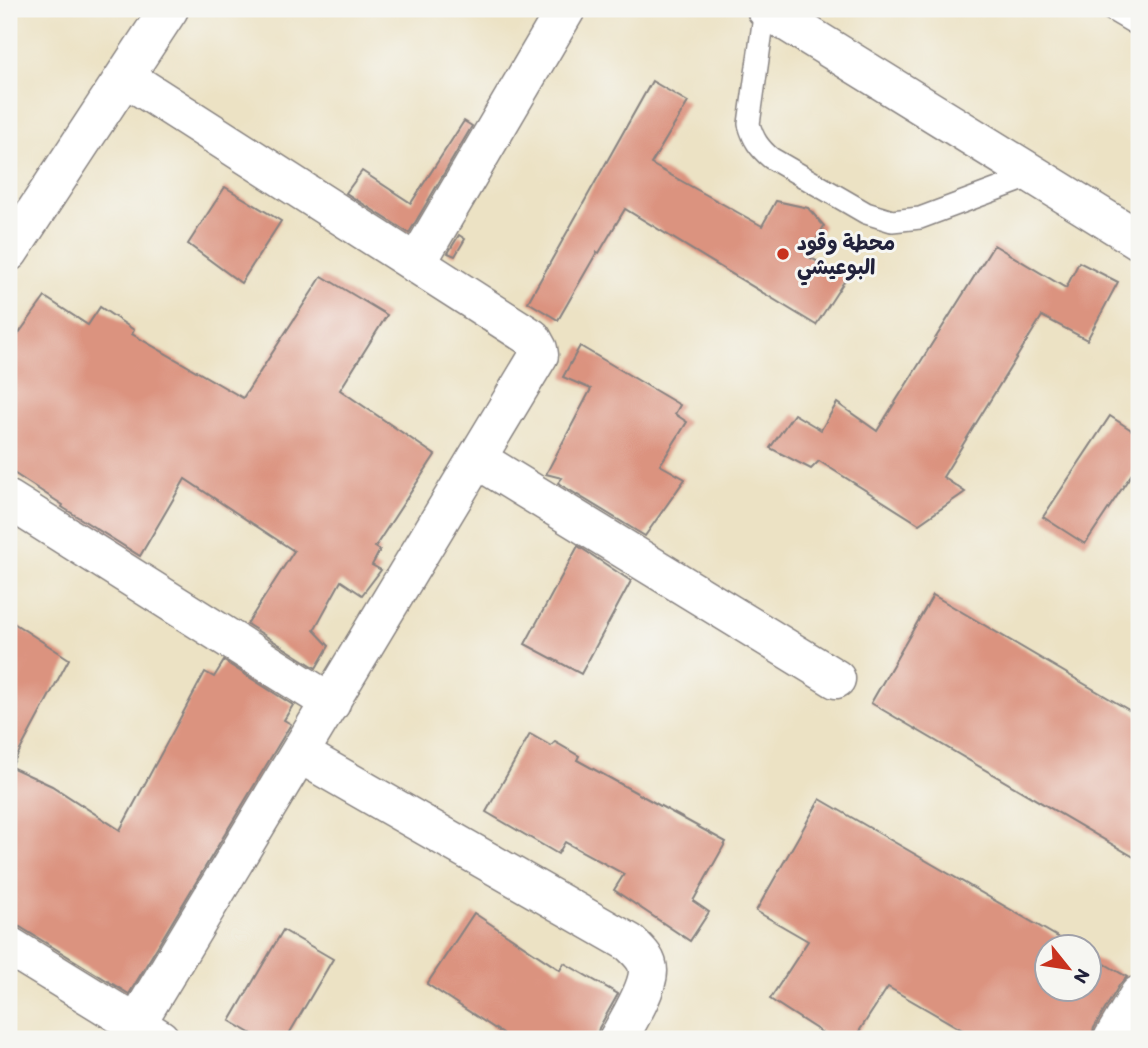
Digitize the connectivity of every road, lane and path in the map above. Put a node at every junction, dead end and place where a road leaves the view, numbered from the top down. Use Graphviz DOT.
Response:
graph roads {
  1 [pos="169,9"];
  2 [pos="566,9"];
  3 [pos="766,9"];
  4 [pos="1110,9"];
  5 [pos="1139,26"];
  6 [pos="125,77"];
  7 [pos="1035,175"];
  8 [pos="1139,240"];
  9 [pos="9,252"];
  10 [pos="416,264"];
  11 [pos="477,458"];
  12 [pos="9,500"];
  13 [pos="836,679"];
  14 [pos="331,703"];
  15 [pos="300,754"];
  16 [pos="9,946"];
  17 [pos="1139,995"];
  18 [pos="141,1035"];
  19 [pos="618,1039"];
  20 [pos="1113,1039"];
  1 -- 6 [label="street"];
  2 -- 10 [label="street"];
  3 -- 7 [label="street"];
  3 -- 7 [label="lane"];
  4 -- 5 [label="lane"];
  6 -- 9 [label="street"];
  6 -- 10 [label="street"];
  7 -- 8 [label="street"];
  10 -- 11 [label="street"];
  11 -- 13 [label="street"];
  11 -- 14 [label="street"];
  12 -- 14 [label="street"];
  14 -- 15 [label="street"];
  15 -- 18 [label="street"];
  15 -- 19 [label="street"];
  16 -- 18 [label="street"];
  17 -- 20 [label="street"];
}
